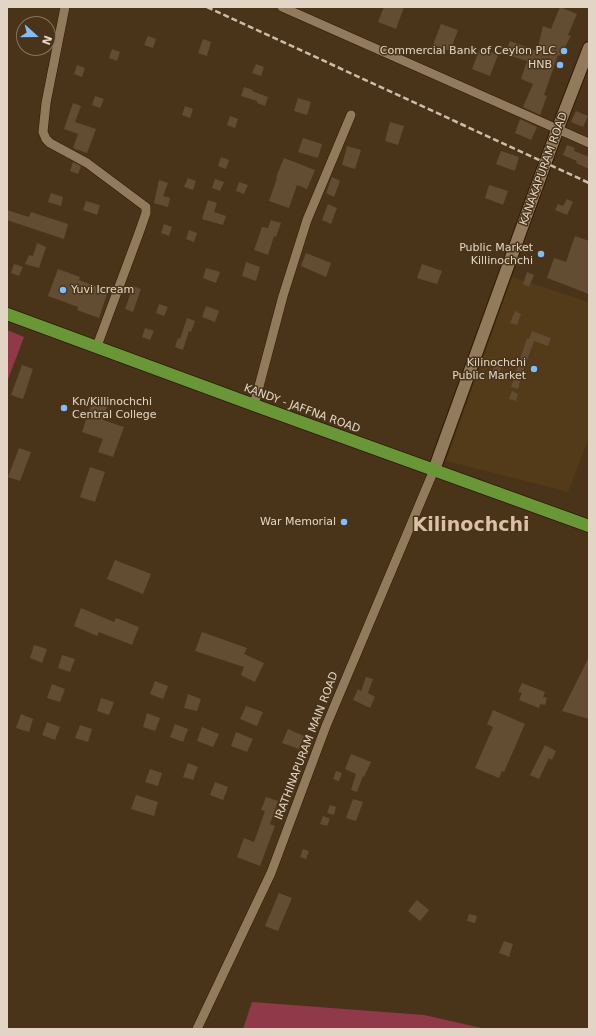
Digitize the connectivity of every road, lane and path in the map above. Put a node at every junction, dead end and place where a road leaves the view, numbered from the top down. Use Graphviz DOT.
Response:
graph roads {
  1 [pos="65,7"];
  2 [pos="282,7"];
  3 [pos="589,48"];
  4 [pos="351,115"];
  5 [pos="558,128"];
  6 [pos="589,143"];
  7 [pos="7,314"];
  8 [pos="96,346"];
  9 [pos="254,405"];
  10 [pos="434,470"];
  11 [pos="589,526"];
  12 [pos="197,1029"];
  1 -- 8 [label="street"];
  2 -- 5 [label="street"];
  3 -- 5 [label="street, KANAKAPURAM ROAD"];
  4 -- 9 [label="street"];
  5 -- 6 [label="street"];
  5 -- 10 [label="street, KANAKAPURAM ROAD"];
  7 -- 8 [label="highway, KANDY - JAFFNA ROAD"];
  8 -- 9 [label="highway, KANDY - JAFFNA ROAD"];
  9 -- 10 [label="highway, KANDY - JAFFNA ROAD"];
  10 -- 11 [label="highway, KANDY - JAFFNA ROAD"];
  10 -- 12 [label="street, IRATHINAPURAM MAIN ROAD"];
}
